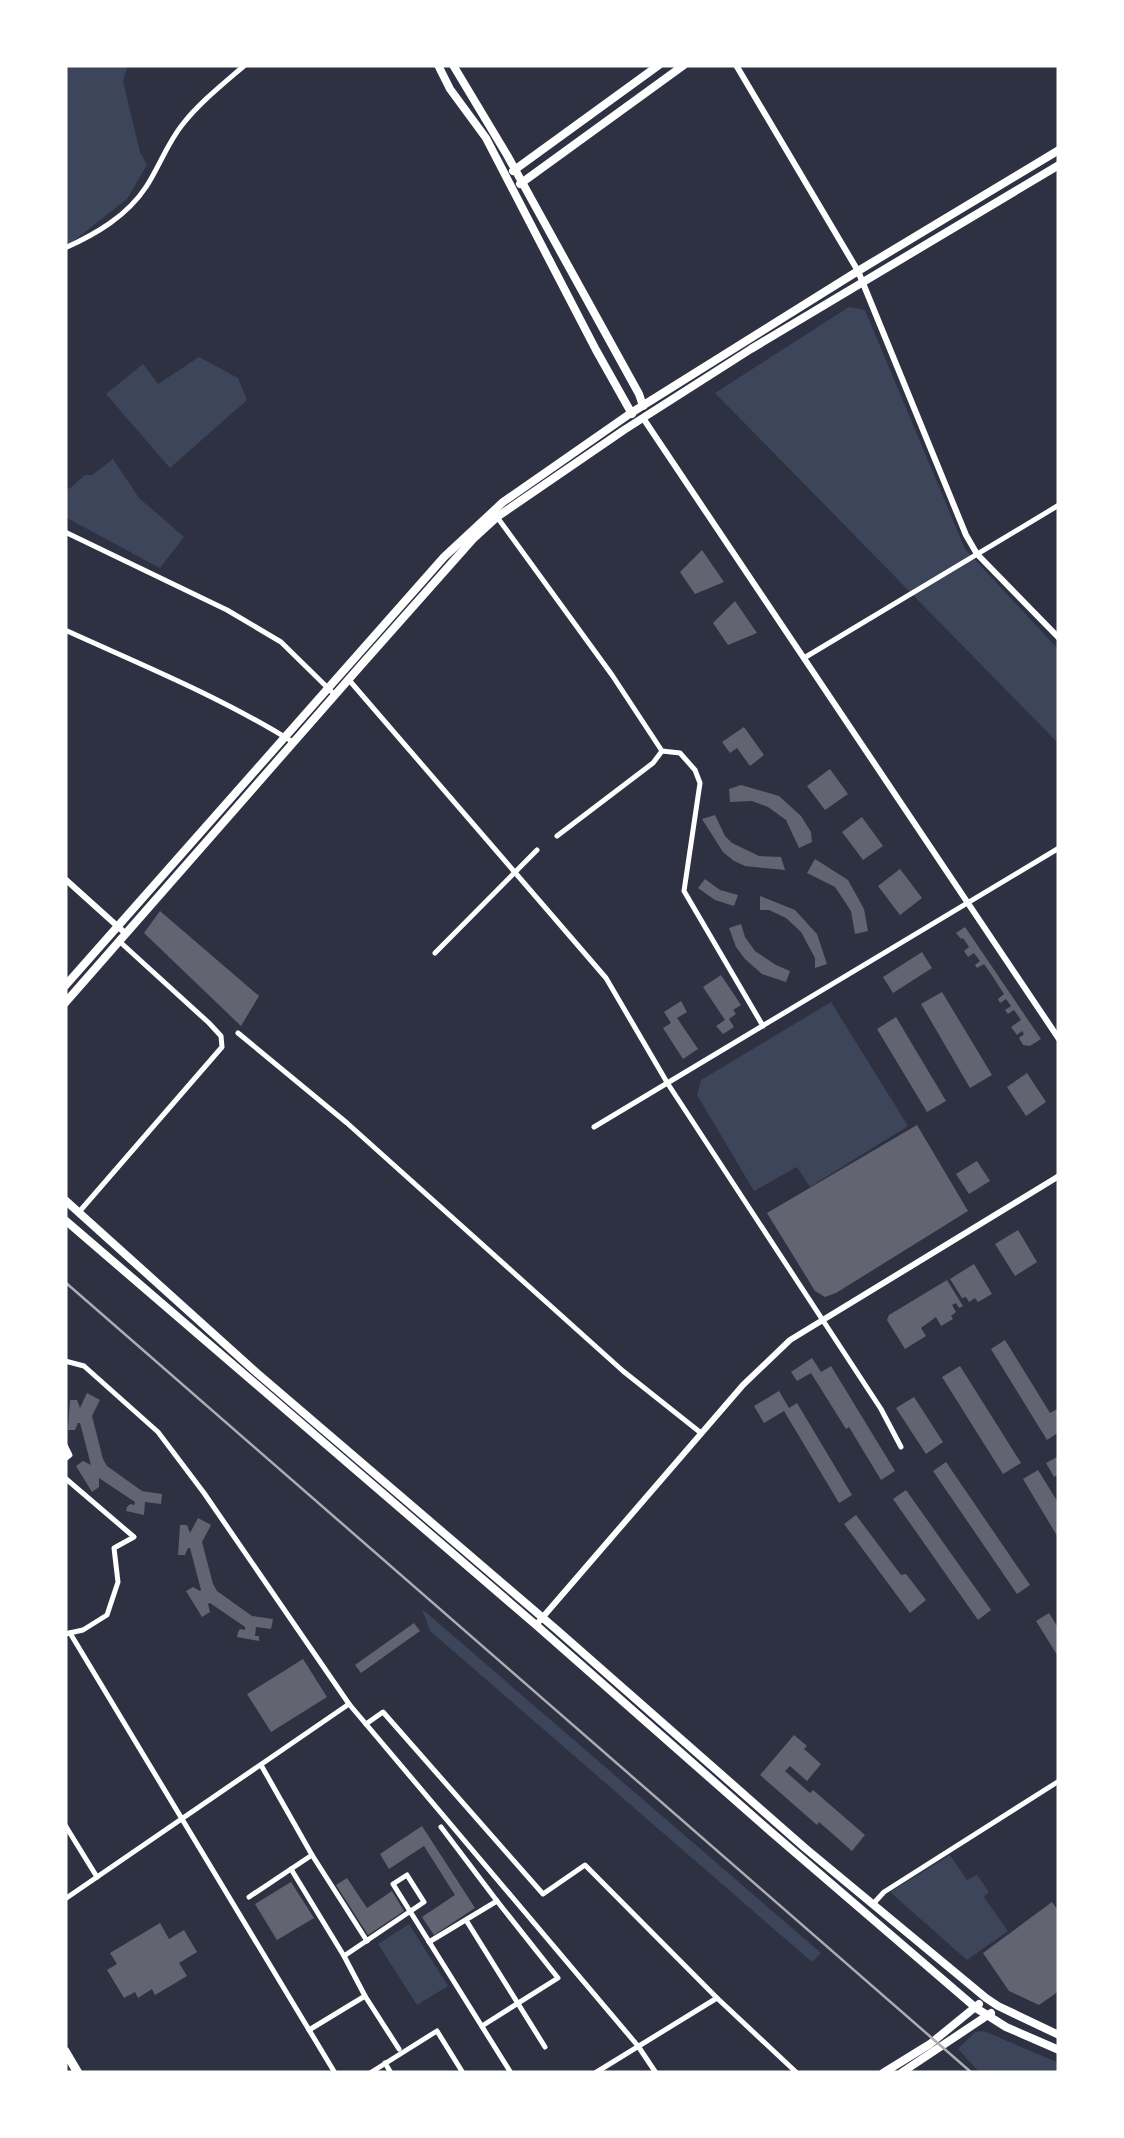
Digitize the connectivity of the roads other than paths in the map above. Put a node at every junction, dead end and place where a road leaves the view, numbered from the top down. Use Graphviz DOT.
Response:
graph roads {
  1 [pos="244,65"];
  2 [pos="438,65"];
  3 [pos="453,65"];
  4 [pos="659,65"];
  5 [pos="684,65"];
  6 [pos="736,65"];
  7 [pos="1059,150"];
  8 [pos="1059,164"];
  9 [pos="515,170"];
  10 [pos="506,176"];
  11 [pos="522,184"];
  12 [pos="512,190"];
  13 [pos="65,248"];
  14 [pos="858,271"];
  15 [pos="862,282"];
  16 [pos="643,405"];
  17 [pos="631,413"];
  18 [pos="643,418"];
  19 [pos="1059,505"];
  20 [pos="494,514"];
  21 [pos="65,532"];
  22 [pos="978,554"];
  23 [pos="65,630"];
  24 [pos="1059,638"];
  25 [pos="804,658"];
  26 [pos="349,680"];
  27 [pos="332,692"];
  28 [pos="289,740"];
  29 [pos="662,751"];
  30 [pos="557,836"];
  31 [pos="1059,848"];
  32 [pos="537,850"];
  33 [pos="514,871"];
  34 [pos="65,879"];
  35 [pos="968,903"];
  36 [pos="118,926"];
  37 [pos="122,937"];
  38 [pos="435,953"];
  39 [pos="65,986"];
  40 [pos="65,1003"];
  41 [pos="763,1026"];
  42 [pos="238,1033"];
  43 [pos="1059,1039"];
  44 [pos="668,1084"];
  45 [pos="594,1127"];
  46 [pos="1059,1176"];
  47 [pos="65,1200"];
  48 [pos="78,1212"];
  49 [pos="65,1220"];
  50 [pos="822,1321"];
  51 [pos="65,1361"];
  52 [pos="701,1434"];
  53 [pos="65,1445"];
  54 [pos="901,1448"];
  55 [pos="65,1458"];
  56 [pos="65,1478"];
  57 [pos="539,1621"];
  58 [pos="68,1634"];
  59 [pos="349,1704"];
  60 [pos="366,1724"];
  61 [pos="261,1765"];
  62 [pos="1059,1781"];
  63 [pos="182,1819"];
  64 [pos="65,1824"];
  65 [pos="441,1826"];
  66 [pos="312,1855"];
  67 [pos="291,1869"];
  68 [pos="97,1877"];
  69 [pos="250,1897"];
  70 [pos="65,1899"];
  71 [pos="497,1902"];
  72 [pos="872,1904"];
  73 [pos="410,1912"];
  74 [pos="466,1920"];
  75 [pos="367,1940"];
  76 [pos="429,1942"];
  77 [pos="344,1956"];
  78 [pos="366,1996"];
  79 [pos="717,1998"];
  80 [pos="986,1998"];
  81 [pos="519,2003"];
  82 [pos="998,2006"];
  83 [pos="976,2008"];
  84 [pos="987,2016"];
  85 [pos="482,2026"];
  86 [pos="309,2030"];
  87 [pos="1059,2034"];
  88 [pos="638,2046"];
  89 [pos="546,2047"];
  90 [pos="399,2048"];
  91 [pos="1059,2050"];
  92 [pos="65,2051"];
  93 [pos="385,2064"];
  94 [pos="78,2073"];
  95 [pos="335,2073"];
  96 [pos="370,2073"];
  97 [pos="391,2073"];
  98 [pos="462,2073"];
  99 [pos="511,2073"];
  100 [pos="595,2073"];
  101 [pos="656,2073"];
  102 [pos="797,2073"];
  103 [pos="883,2073"];
  104 [pos="901,2073"];
  1 -- 13 [label="street"];
  2 -- 10 [label="main road"];
  3 -- 9 [label="main road"];
  4 -- 9 [label="main road"];
  5 -- 11 [label="main road"];
  6 -- 14 [label="street"];
  7 -- 14 [label="main road"];
  8 -- 15 [label="main road"];
  9 -- 10 [label="main road"];
  9 -- 11 [label="main road"];
  10 -- 12 [label="main road"];
  11 -- 12 [label="main road"];
  11 -- 16 [label="main road"];
  12 -- 17 [label="main road"];
  14 -- 15 [label="street"];
  14 -- 16 [label="main road"];
  15 -- 18 [label="main road"];
  15 -- 22 [label="street"];
  16 -- 17 [label="main road"];
  16 -- 18 [label="main road"];
  17 -- 18 [label="main road"];
  17 -- 20 [label="main road"];
  18 -- 20 [label="main road"];
  18 -- 25 [label="street"];
  19 -- 22 [label="street"];
  20 -- 26 [label="main road"];
  20 -- 27 [label="main road"];
  20 -- 29 [label="street"];
  21 -- 27 [label="street"];
  22 -- 24 [label="street"];
  22 -- 25 [label="street"];
  23 -- 28 [label="street"];
  25 -- 35 [label="street"];
  26 -- 27 [label="main road"];
  26 -- 33 [label="street"];
  27 -- 28 [label="main road"];
  28 -- 36 [label="main road"];
  28 -- 37 [label="main road"];
  29 -- 30 [label="street"];
  29 -- 41 [label="street"];
  31 -- 35 [label="street"];
  32 -- 33 [label="street"];
  33 -- 38 [label="street"];
  33 -- 44 [label="street"];
  34 -- 36 [label="street"];
  35 -- 41 [label="street"];
  35 -- 43 [label="street"];
  36 -- 37 [label="street"];
  36 -- 39 [label="main road"];
  37 -- 40 [label="main road"];
  37 -- 48 [label="street"];
  41 -- 44 [label="street"];
  42 -- 52 [label="street"];
  44 -- 45 [label="street"];
  44 -- 50 [label="street"];
  46 -- 50 [label="street"];
  47 -- 48 [label="main road"];
  48 -- 57 [label="main road"];
  49 -- 57 [label="main road"];
  50 -- 52 [label="street"];
  50 -- 54 [label="street"];
  51 -- 59 [label="street"];
  52 -- 57 [label="street"];
  53 -- 55 [label="street"];
  56 -- 58 [label="street"];
  57 -- 72 [label="main road"];
  57 -- 83 [label="main road"];
  58 -- 63 [label="street"];
  59 -- 60 [label="street"];
  59 -- 61 [label="street"];
  60 -- 79 [label="street"];
  60 -- 88 [label="street"];
  61 -- 63 [label="street"];
  61 -- 66 [label="street"];
  62 -- 72 [label="street"];
  63 -- 68 [label="street"];
  63 -- 86 [label="street"];
  64 -- 68 [label="street"];
  65 -- 71 [label="street"];
  66 -- 67 [label="street"];
  66 -- 75 [label="street"];
  67 -- 69 [label="street"];
  67 -- 77 [label="street"];
  68 -- 70 [label="street"];
  71 -- 74 [label="street"];
  71 -- 81 [label="street"];
  72 -- 80 [label="main road"];
  73 -- 73 [label="street"];
  73 -- 75 [label="street"];
  73 -- 76 [label="street"];
  74 -- 76 [label="street"];
  74 -- 81 [label="street"];
  75 -- 77 [label="street"];
  76 -- 85 [label="street"];
  77 -- 78 [label="street"];
  78 -- 86 [label="street"];
  78 -- 90 [label="street"];
  79 -- 88 [label="street"];
  79 -- 102 [label="street"];
  80 -- 82 [label="main road"];
  80 -- 83 [label="main road"];
  81 -- 85 [label="street"];
  81 -- 89 [label="street"];
  82 -- 84 [label="main road"];
  82 -- 87 [label="main road"];
  83 -- 84 [label="main road"];
  83 -- 103 [label="main road"];
  84 -- 91 [label="main road"];
  84 -- 104 [label="main road"];
  85 -- 99 [label="street"];
  86 -- 95 [label="street"];
  88 -- 100 [label="street"];
  88 -- 101 [label="street"];
  92 -- 94 [label="main road"];
  93 -- 96 [label="street"];
  93 -- 97 [label="street"];
  93 -- 98 [label="street"];
}
